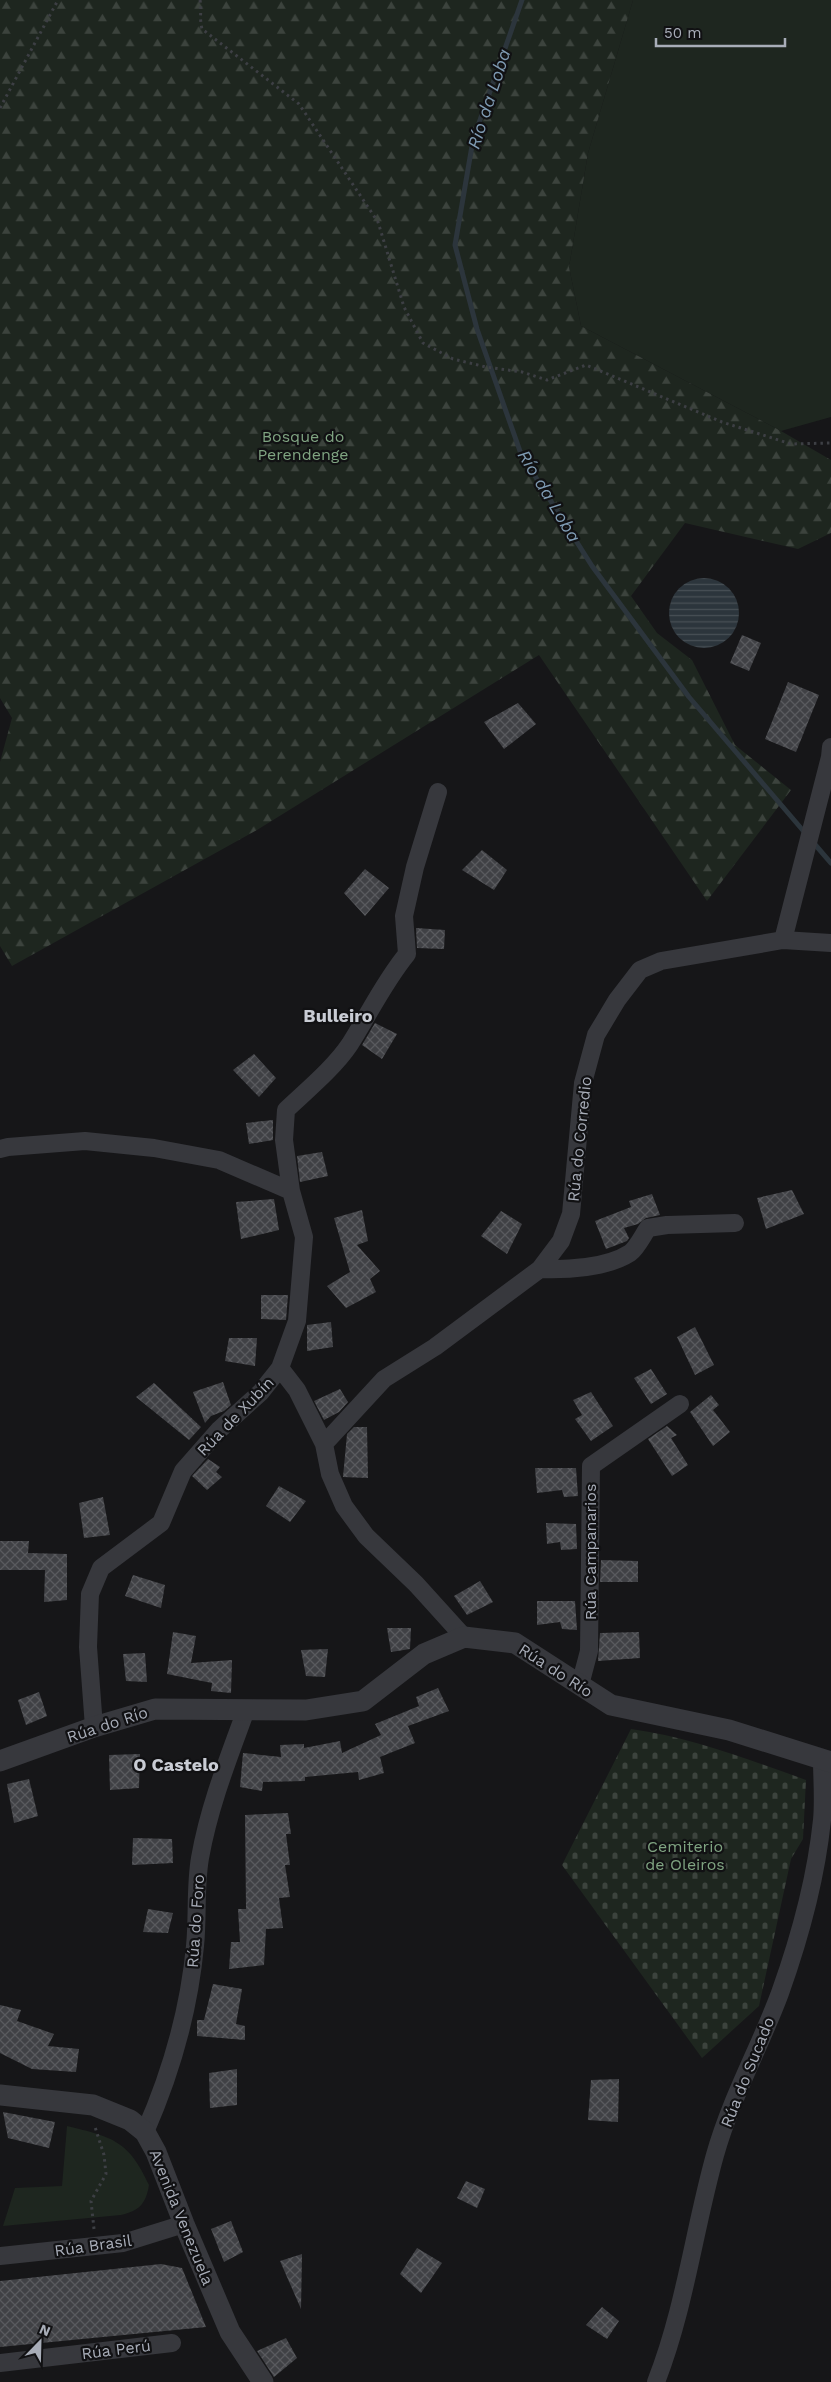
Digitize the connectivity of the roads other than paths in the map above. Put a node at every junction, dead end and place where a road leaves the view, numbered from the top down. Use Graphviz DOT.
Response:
graph roads {
  1 [pos="831,747"];
  2 [pos="438,792"];
  3 [pos="783,940"];
  4 [pos="831,943"];
  5 [pos="0,1149"];
  6 [pos="291,1191"];
  7 [pos="735,1222"];
  8 [pos="540,1269"];
  9 [pos="280,1368"];
  10 [pos="680,1404"];
  11 [pos="324,1444"];
  12 [pos="464,1637"];
  13 [pos="580,1685"];
  14 [pos="246,1710"];
  15 [pos="94,1727"];
  16 [pos="0,1761"];
  17 [pos="827,1761"];
  18 [pos="0,2095"];
  19 [pos="145,2132"];
  20 [pos="184,2224"];
  21 [pos="0,2256"];
  22 [pos="172,2343"];
  23 [pos="0,2362"];
  24 [pos="263,2382"];
  25 [pos="656,2382"];
  1 -- 3 [label="street"];
  2 -- 6 [label="street"];
  3 -- 4 [label="street, Rúa do Corredio"];
  3 -- 8 [label="street, Rúa do Corredio"];
  5 -- 6 [label="street"];
  6 -- 9 [label="street"];
  7 -- 8 [label="street"];
  8 -- 11 [label="street, Rúa do Corredio"];
  9 -- 11 [label="street, Rúa de Xubín"];
  9 -- 15 [label="street, Rúa de Xubín"];
  10 -- 13 [label="street, Rúa Campanarios"];
  11 -- 12 [label="street, Rúa de Xubín"];
  12 -- 13 [label="street, Rúa do Río"];
  12 -- 14 [label="street, Rúa do Río"];
  13 -- 17 [label="street, Rúa do Río"];
  14 -- 15 [label="street, Rúa do Río"];
  14 -- 19 [label="street, Rúa do Foro"];
  15 -- 16 [label="street, Rúa do Río"];
  17 -- 25 [label="street, Rúa do Sucado"];
  18 -- 19 [label="street, Avenida Venezuela"];
  19 -- 20 [label="street, Avenida Venezuela"];
  20 -- 21 [label="street, Rúa Brasil"];
  20 -- 24 [label="street, Avenida Venezuela"];
  22 -- 23 [label="street, Rúa Perú"];
}
